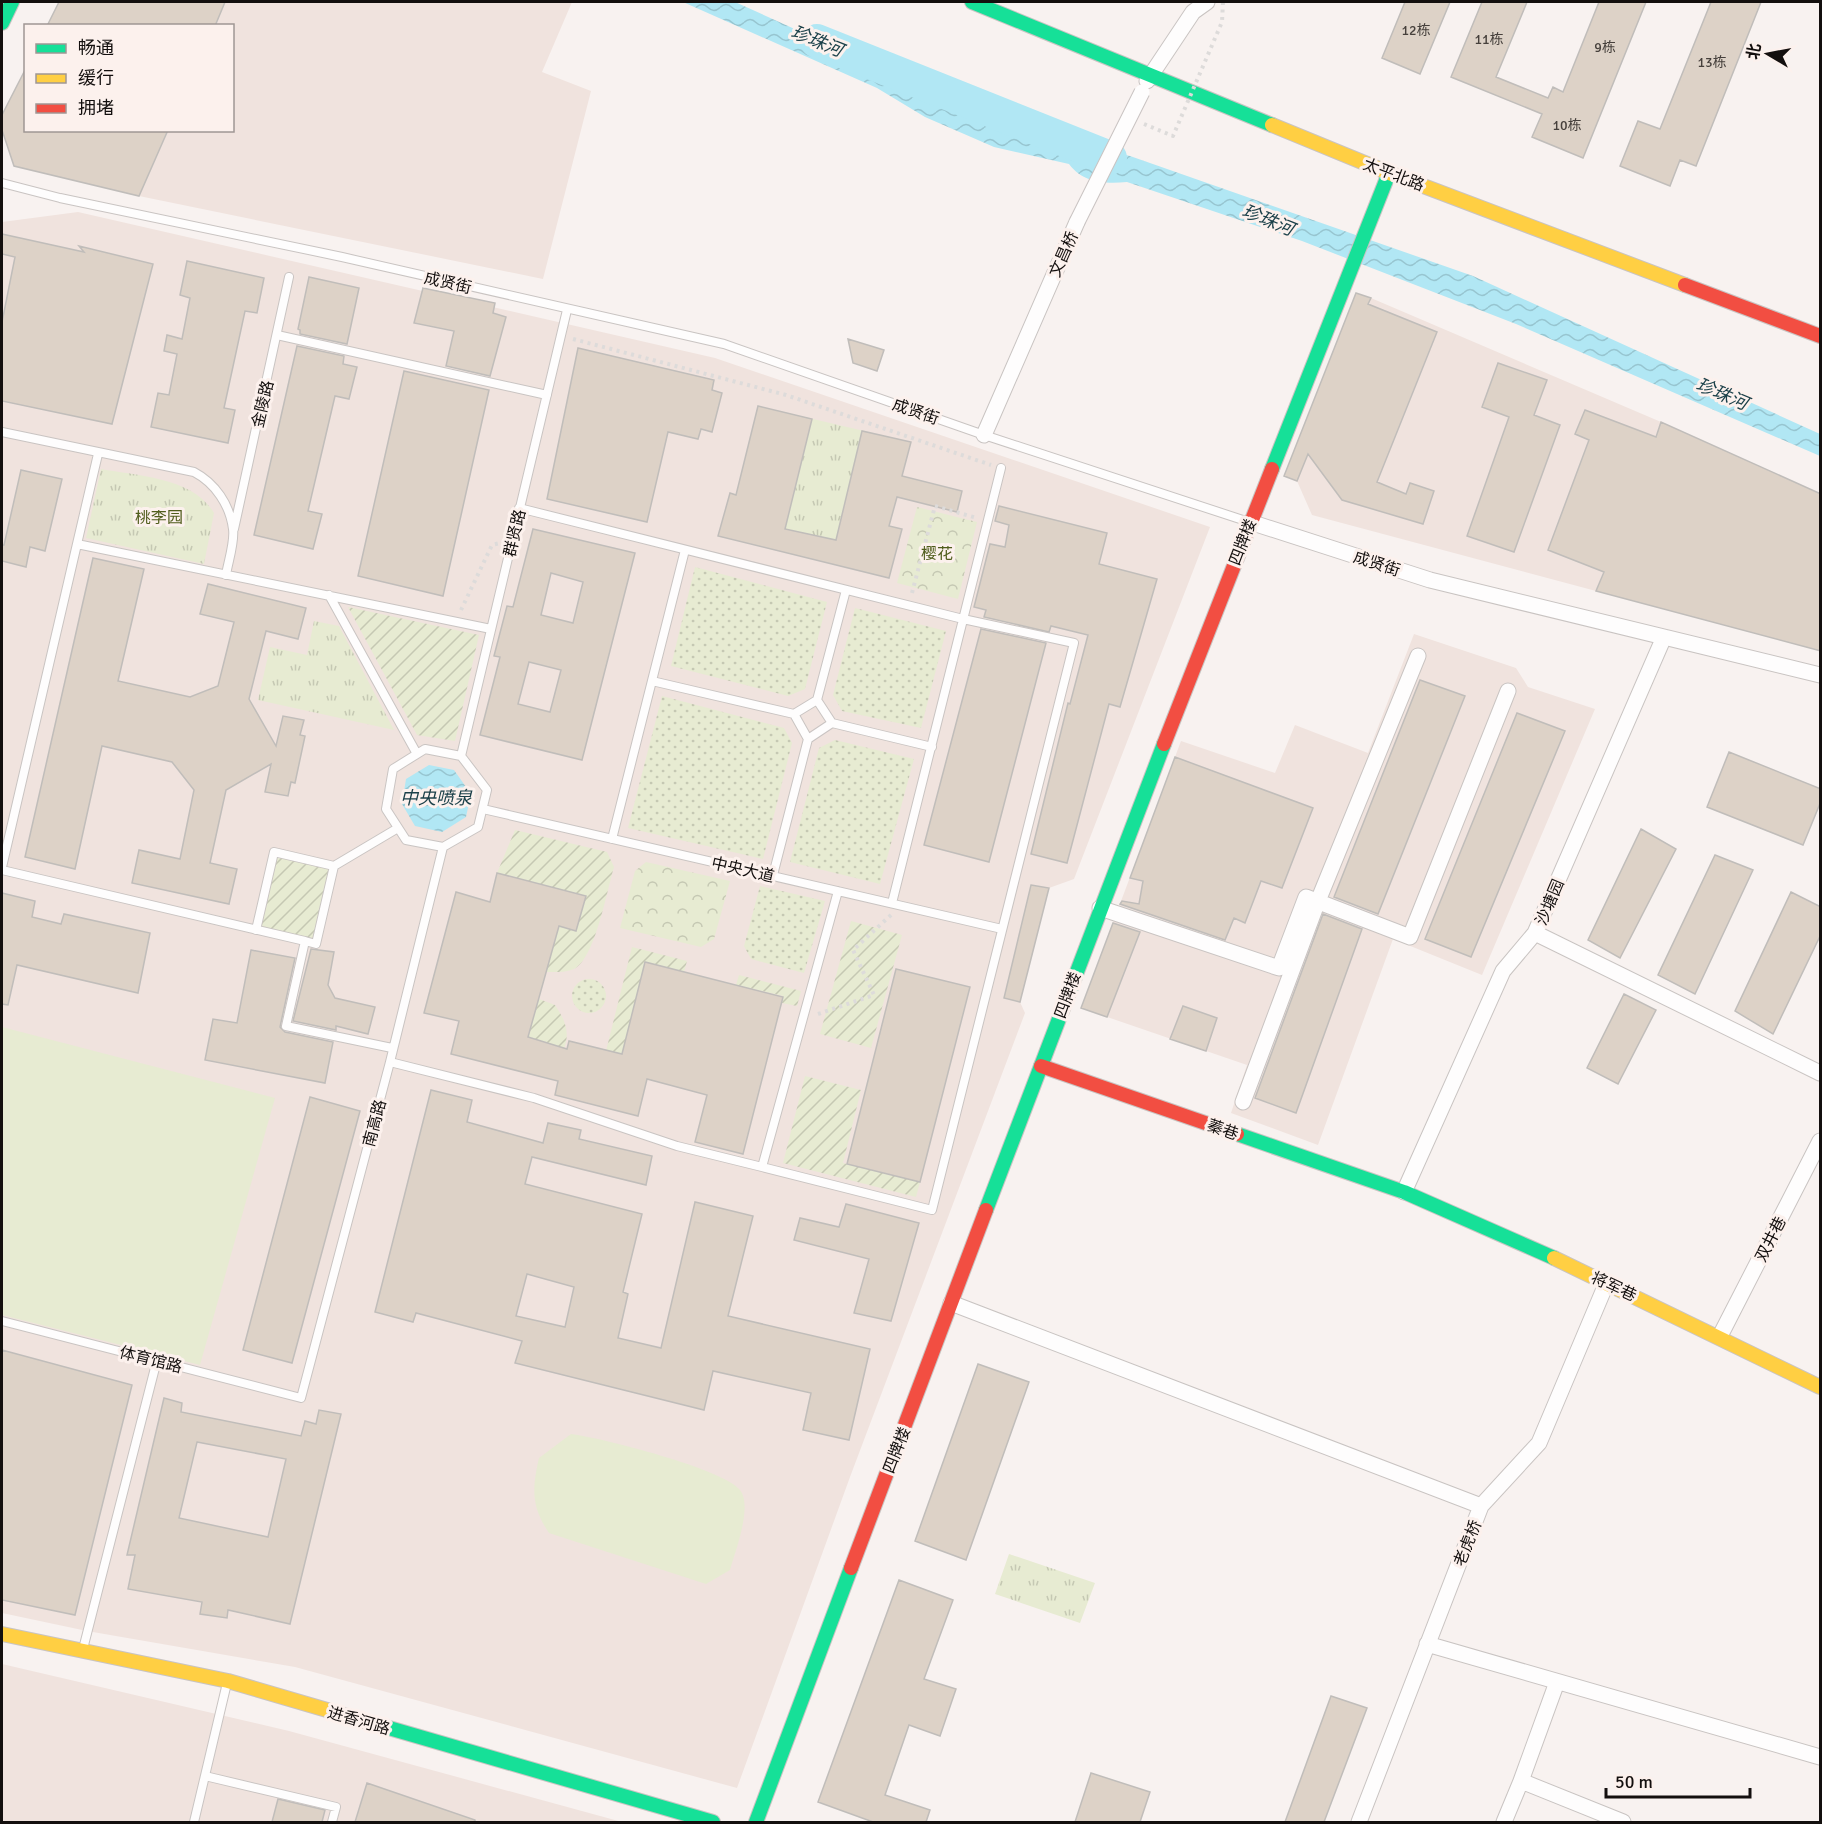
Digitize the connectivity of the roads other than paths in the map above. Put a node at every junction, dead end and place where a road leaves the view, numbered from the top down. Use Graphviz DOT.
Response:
graph roads {
  1 [pos="12,2"];
  2 [pos="972,2"];
  3 [pos="1207,2"];
  4 [pos="2,23"];
  5 [pos="1149,76"];
  6 [pos="1389,173"];
  7 [pos="2,183"];
  8 [pos="289,277"];
  9 [pos="567,310"];
  10 [pos="277,335"];
  11 [pos="1821,336"];
  12 [pos="547,394"];
  13 [pos="2,432"];
  14 [pos="984,435"];
  15 [pos="98,454"];
  16 [pos="1001,468"];
  17 [pos="519,508"];
  18 [pos="1250,522"];
  19 [pos="234,530"];
  20 [pos="77,544"];
  21 [pos="685,550"];
  22 [pos="226,576"];
  23 [pos="846,590"];
  24 [pos="329,595"];
  25 [pos="965,620"];
  26 [pos="491,629"];
  27 [pos="1664,637"];
  28 [pos="1418,656"];
  29 [pos="1821,675"];
  30 [pos="652,681"];
  31 [pos="1508,691"];
  32 [pos="817,699"];
  33 [pos="794,714"];
  34 [pos="832,723"];
  35 [pos="808,739"];
  36 [pos="932,747"];
  37 [pos="417,754"];
  38 [pos="461,756"];
  39 [pos="483,810"];
  40 [pos="398,828"];
  41 [pos="612,839"];
  42 [pos="443,848"];
  43 [pos="334,866"];
  44 [pos="2,869"];
  45 [pos="773,875"];
  46 [pos="838,891"];
  47 [pos="1318,901"];
  48 [pos="892,903"];
  49 [pos="1100,908"];
  50 [pos="1002,929"];
  51 [pos="256,930"];
  52 [pos="1535,933"];
  53 [pos="304,941"];
  54 [pos="392,1048"];
  55 [pos="390,1062"];
  56 [pos="1041,1066"];
  57 [pos="1821,1073"];
  58 [pos="1243,1102"];
  59 [pos="1821,1141"];
  60 [pos="762,1167"];
  61 [pos="1404,1192"];
  62 [pos="1608,1282"];
  63 [pos="951,1303"];
  64 [pos="2,1321"];
  65 [pos="1720,1336"];
  66 [pos="157,1360"];
  67 [pos="1821,1387"];
  68 [pos="301,1398"];
  69 [pos="1481,1506"];
  70 [pos="2,1634"];
  71 [pos="1427,1644"];
  72 [pos="82,1652"];
  73 [pos="228,1682"];
  74 [pos="1557,1682"];
  75 [pos="1821,1757"];
  76 [pos="205,1776"];
  77 [pos="1521,1781"];
  78 [pos="194,1822"];
  79 [pos="332,1822"];
  80 [pos="713,1822"];
  81 [pos="756,1822"];
  82 [pos="1359,1822"];
  83 [pos="1503,1822"];
  84 [pos="1623,1822"];
  1 -- 4 [label="street"];
  2 -- 5 [label="street, 太平北路"];
  3 -- 5 [label="street, 文昌桥"];
  5 -- 6 [label="street, 太平北路"];
  5 -- 14 [label="street, 文昌桥, bridge"];
  6 -- 11 [label="street, 太平北路"];
  6 -- 18 [label="street, 四牌楼"];
  7 -- 9 [label="lane, 成贤街"];
  8 -- 10 [label="lane, 金陵路"];
  9 -- 12 [label="lane, 群贤路"];
  9 -- 14 [label="lane, 成贤街"];
  10 -- 12 [label="lane"];
  10 -- 19 [label="lane, 金陵路"];
  12 -- 17 [label="lane, 群贤路"];
  13 -- 15 [label="lane"];
  14 -- 18 [label="lane, 成贤街"];
  15 -- 19 [label="lane"];
  15 -- 20 [label="lane"];
  16 -- 25 [label="lane"];
  17 -- 21 [label="lane"];
  17 -- 26 [label="lane, 群贤路"];
  18 -- 27 [label="street, 成贤街"];
  18 -- 49 [label="street, 四牌楼"];
  19 -- 22 [label="lane, 金陵路"];
  20 -- 22 [label="lane"];
  20 -- 44 [label="lane"];
  21 -- 23 [label="lane"];
  21 -- 30 [label="lane"];
  22 -- 24 [label="lane"];
  23 -- 25 [label="lane"];
  23 -- 32 [label="lane"];
  24 -- 26 [label="lane"];
  24 -- 37 [label="lane"];
  25 -- 36 [label="lane"];
  25 -- 50 [label="lane"];
  26 -- 38 [label="lane, 群贤路"];
  27 -- 29 [label="street, 成贤街"];
  27 -- 52 [label="street, 沙塘园"];
  28 -- 47 [label="street"];
  30 -- 33 [label="lane"];
  30 -- 41 [label="lane"];
  31 -- 47 [label="street"];
  32 -- 33 [label="lane"];
  32 -- 34 [label="lane"];
  33 -- 35 [label="lane"];
  34 -- 35 [label="lane"];
  34 -- 36 [label="lane"];
  35 -- 45 [label="lane"];
  36 -- 48 [label="lane"];
  37 -- 38 [label="lane"];
  37 -- 40 [label="lane"];
  38 -- 39 [label="lane"];
  39 -- 41 [label="lane, 中央大道"];
  39 -- 42 [label="lane"];
  40 -- 42 [label="lane"];
  40 -- 43 [label="lane"];
  41 -- 45 [label="lane, 中央大道"];
  42 -- 54 [label="lane, 南高路"];
  43 -- 51 [label="lane"];
  43 -- 53 [label="lane"];
  44 -- 51 [label="lane"];
  45 -- 46 [label="lane, 中央大道"];
  46 -- 48 [label="lane, 中央大道"];
  46 -- 60 [label="lane"];
  47 -- 49 [label="street"];
  47 -- 58 [label="street"];
  48 -- 50 [label="lane, 中央大道"];
  49 -- 56 [label="street, 四牌楼"];
  50 -- 60 [label="lane"];
  51 -- 53 [label="lane"];
  52 -- 57 [label="street"];
  52 -- 61 [label="street, 沙塘园"];
  53 -- 54 [label="lane"];
  54 -- 55 [label="lane, 南高路"];
  55 -- 60 [label="lane"];
  55 -- 68 [label="lane, 南高路"];
  56 -- 61 [label="street, 蓁巷"];
  56 -- 63 [label="street, 四牌楼"];
  59 -- 65 [label="street, 双井巷"];
  61 -- 62 [label="street, 将军巷"];
  62 -- 65 [label="street, 将军巷"];
  62 -- 69 [label="street, 老虎桥"];
  63 -- 69 [label="street"];
  63 -- 81 [label="street, 四牌楼"];
  64 -- 66 [label="lane, 体育馆路"];
  65 -- 67 [label="street, 将军巷"];
  66 -- 68 [label="lane, 体育馆路"];
  66 -- 72 [label="lane"];
  69 -- 71 [label="street, 老虎桥"];
  70 -- 72 [label="street, 进香河路"];
  71 -- 74 [label="street"];
  71 -- 82 [label="street, 老虎桥"];
  72 -- 73 [label="street, 进香河路"];
  73 -- 76 [label="lane"];
  73 -- 80 [label="street, 进香河路"];
  74 -- 75 [label="street"];
  74 -- 77 [label="street"];
  76 -- 78 [label="lane"];
  76 -- 79 [label="lane"];
  77 -- 83 [label="street"];
  77 -- 84 [label="street"];
}
